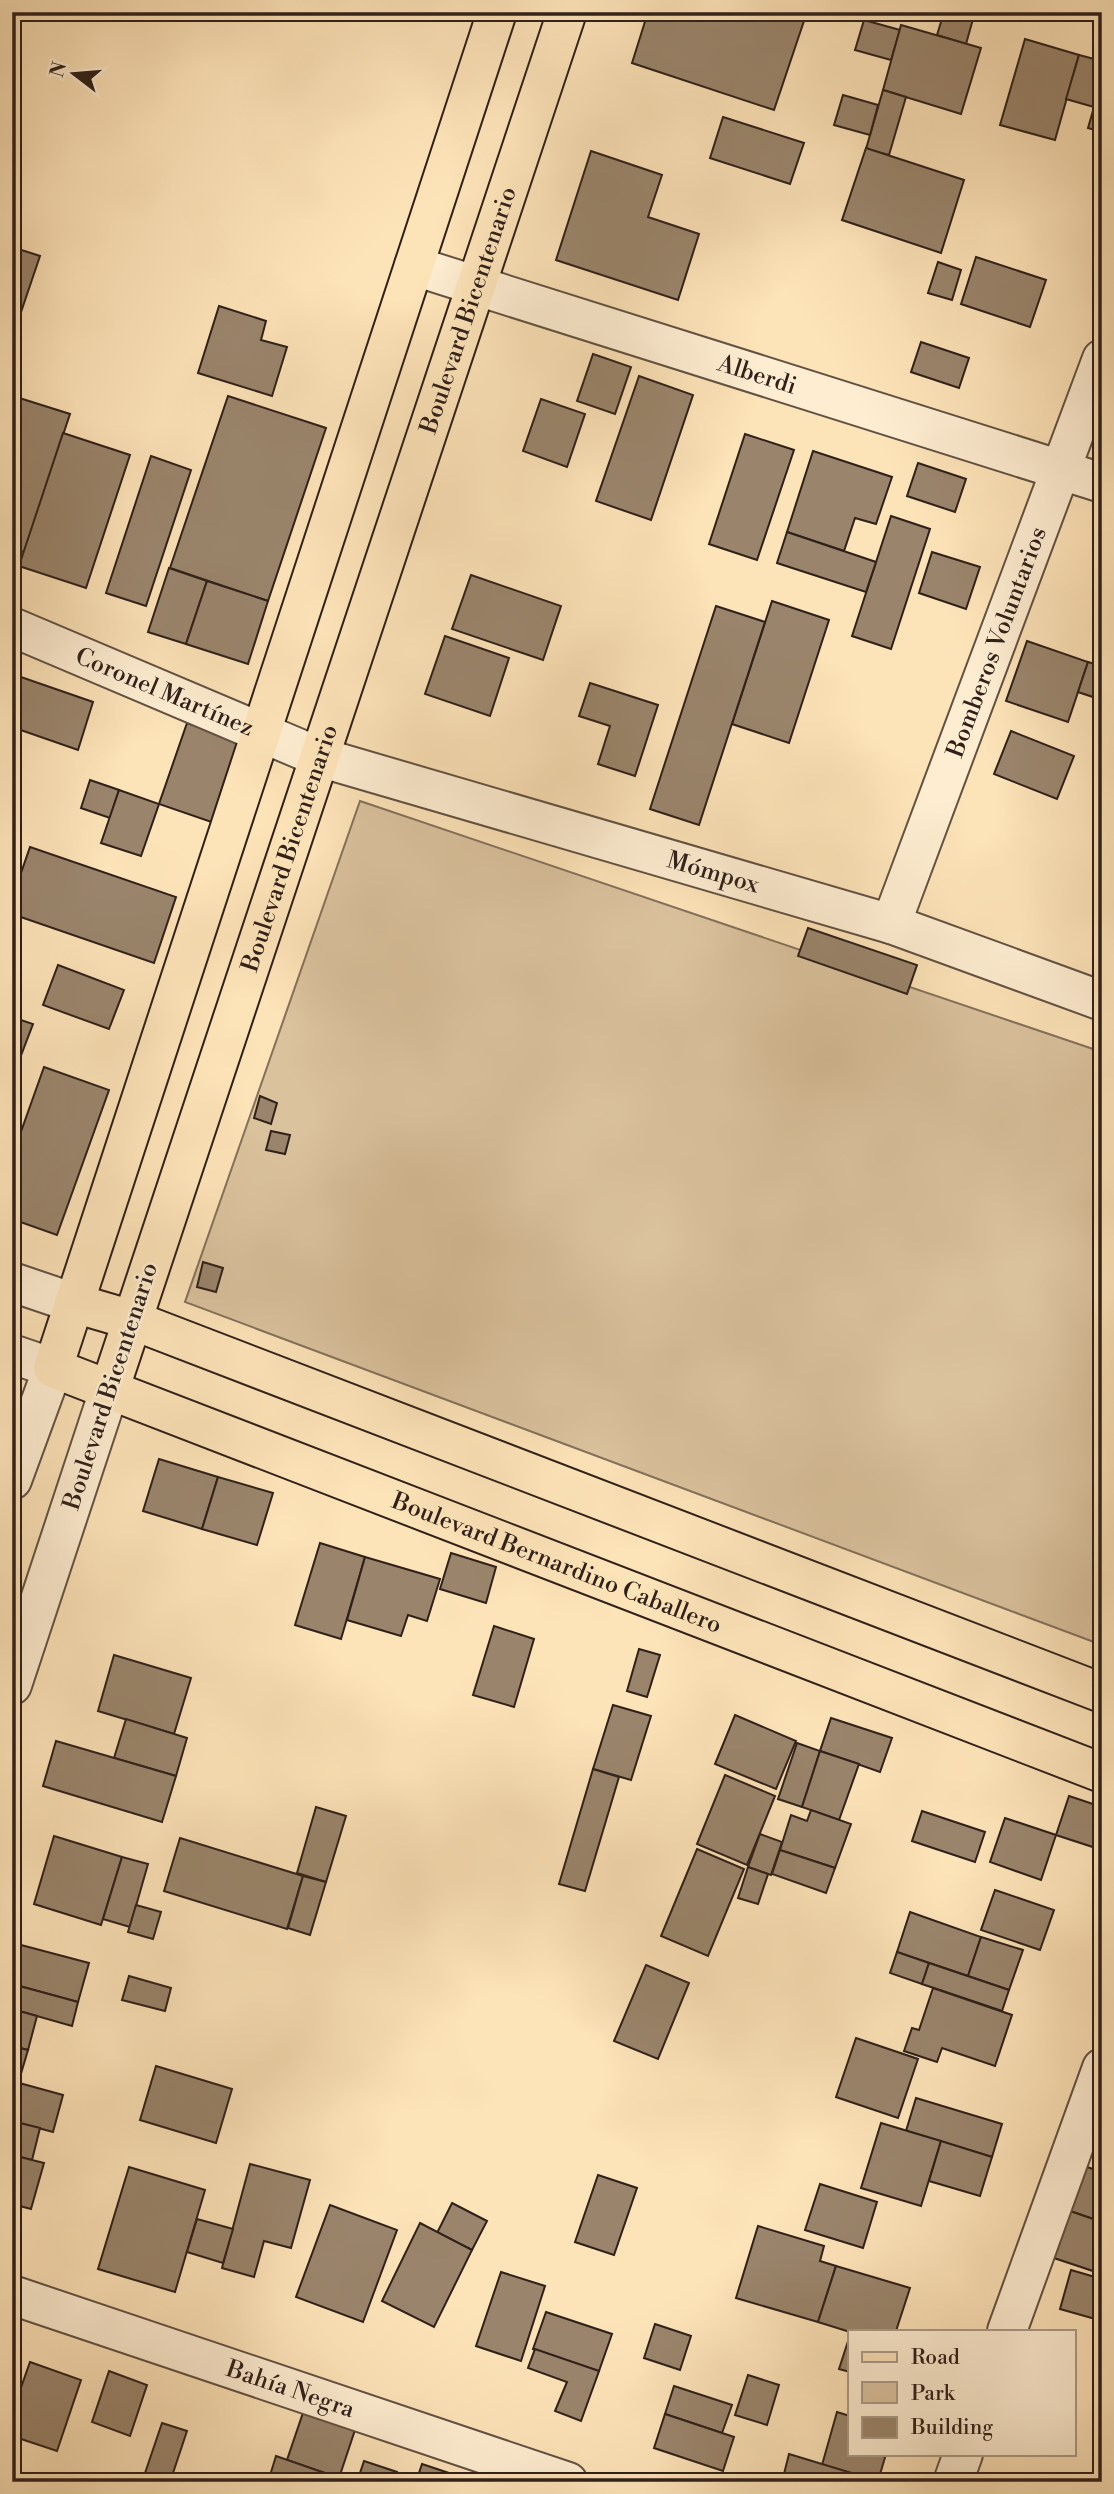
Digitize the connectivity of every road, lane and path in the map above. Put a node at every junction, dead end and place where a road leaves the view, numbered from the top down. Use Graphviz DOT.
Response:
graph roads {
  1 [pos="497,12"];
  2 [pos="567,12"];
  3 [pos="414,266"];
  4 [pos="476,285"];
  5 [pos="1102,359"];
  6 [pos="1060,471"];
  7 [pos="1102,483"];
  8 [pos="12,627"];
  9 [pos="260,734"];
  10 [pos="319,757"];
  11 [pos="891,924"];
  12 [pos="1102,1001"];
  13 [pos="12,1282"];
  14 [pos="74,1303"];
  15 [pos="132,1320"];
  16 [pos="12,1354"];
  17 [pos="53,1368"];
  18 [pos="109,1391"];
  19 [pos="12,1480"];
  20 [pos="12,1685"];
  21 [pos="1102,1693"];
  22 [pos="1102,1773"];
  23 [pos="1102,2068"];
  24 [pos="12,2295"];
  25 [pos="1007,2330"];
  26 [pos="962,2456"];
  27 [pos="568,2482"];
  28 [pos="953,2482"];
  1 -- 3 [label="main road"];
  2 -- 4 [label="main road, Boulevard Bicentenario"];
  3 -- 4 [label="street, Alberdi"];
  3 -- 9 [label="main road"];
  4 -- 6 [label="street, Alberdi"];
  4 -- 10 [label="main road, Boulevard Bicentenario"];
  5 -- 6 [label="street, Bomberos Voluntarios"];
  6 -- 7 [label="street, Alberdi"];
  6 -- 11 [label="street, Bomberos Voluntarios"];
  8 -- 9 [label="street, Coronel Martínez"];
  9 -- 10 [label="street, Coronel Martínez"];
  9 -- 14 [label="main road"];
  10 -- 11 [label="street, Mómpox"];
  10 -- 15 [label="main road, Boulevard Bicentenario"];
  11 -- 12 [label="street, Mómpox"];
  13 -- 14 [label="street"];
  14 -- 15 [label="main road"];
  14 -- 17 [label="main road"];
  15 -- 18 [label="main road, Boulevard Bicentenario"];
  15 -- 21 [label="main road"];
  16 -- 17 [label="street, Boulevard Bernardino Caballero"];
  17 -- 18 [label="main road, Boulevard Bernardino Caballero"];
  17 -- 19 [label="street"];
  18 -- 20 [label="street, Boulevard Bicentenario"];
  18 -- 22 [label="main road, Boulevard Bernardino Caballero"];
  23 -- 25 [label="street"];
  24 -- 27 [label="street, Bahía Negra"];
  26 -- 28 [label="street"];
}
